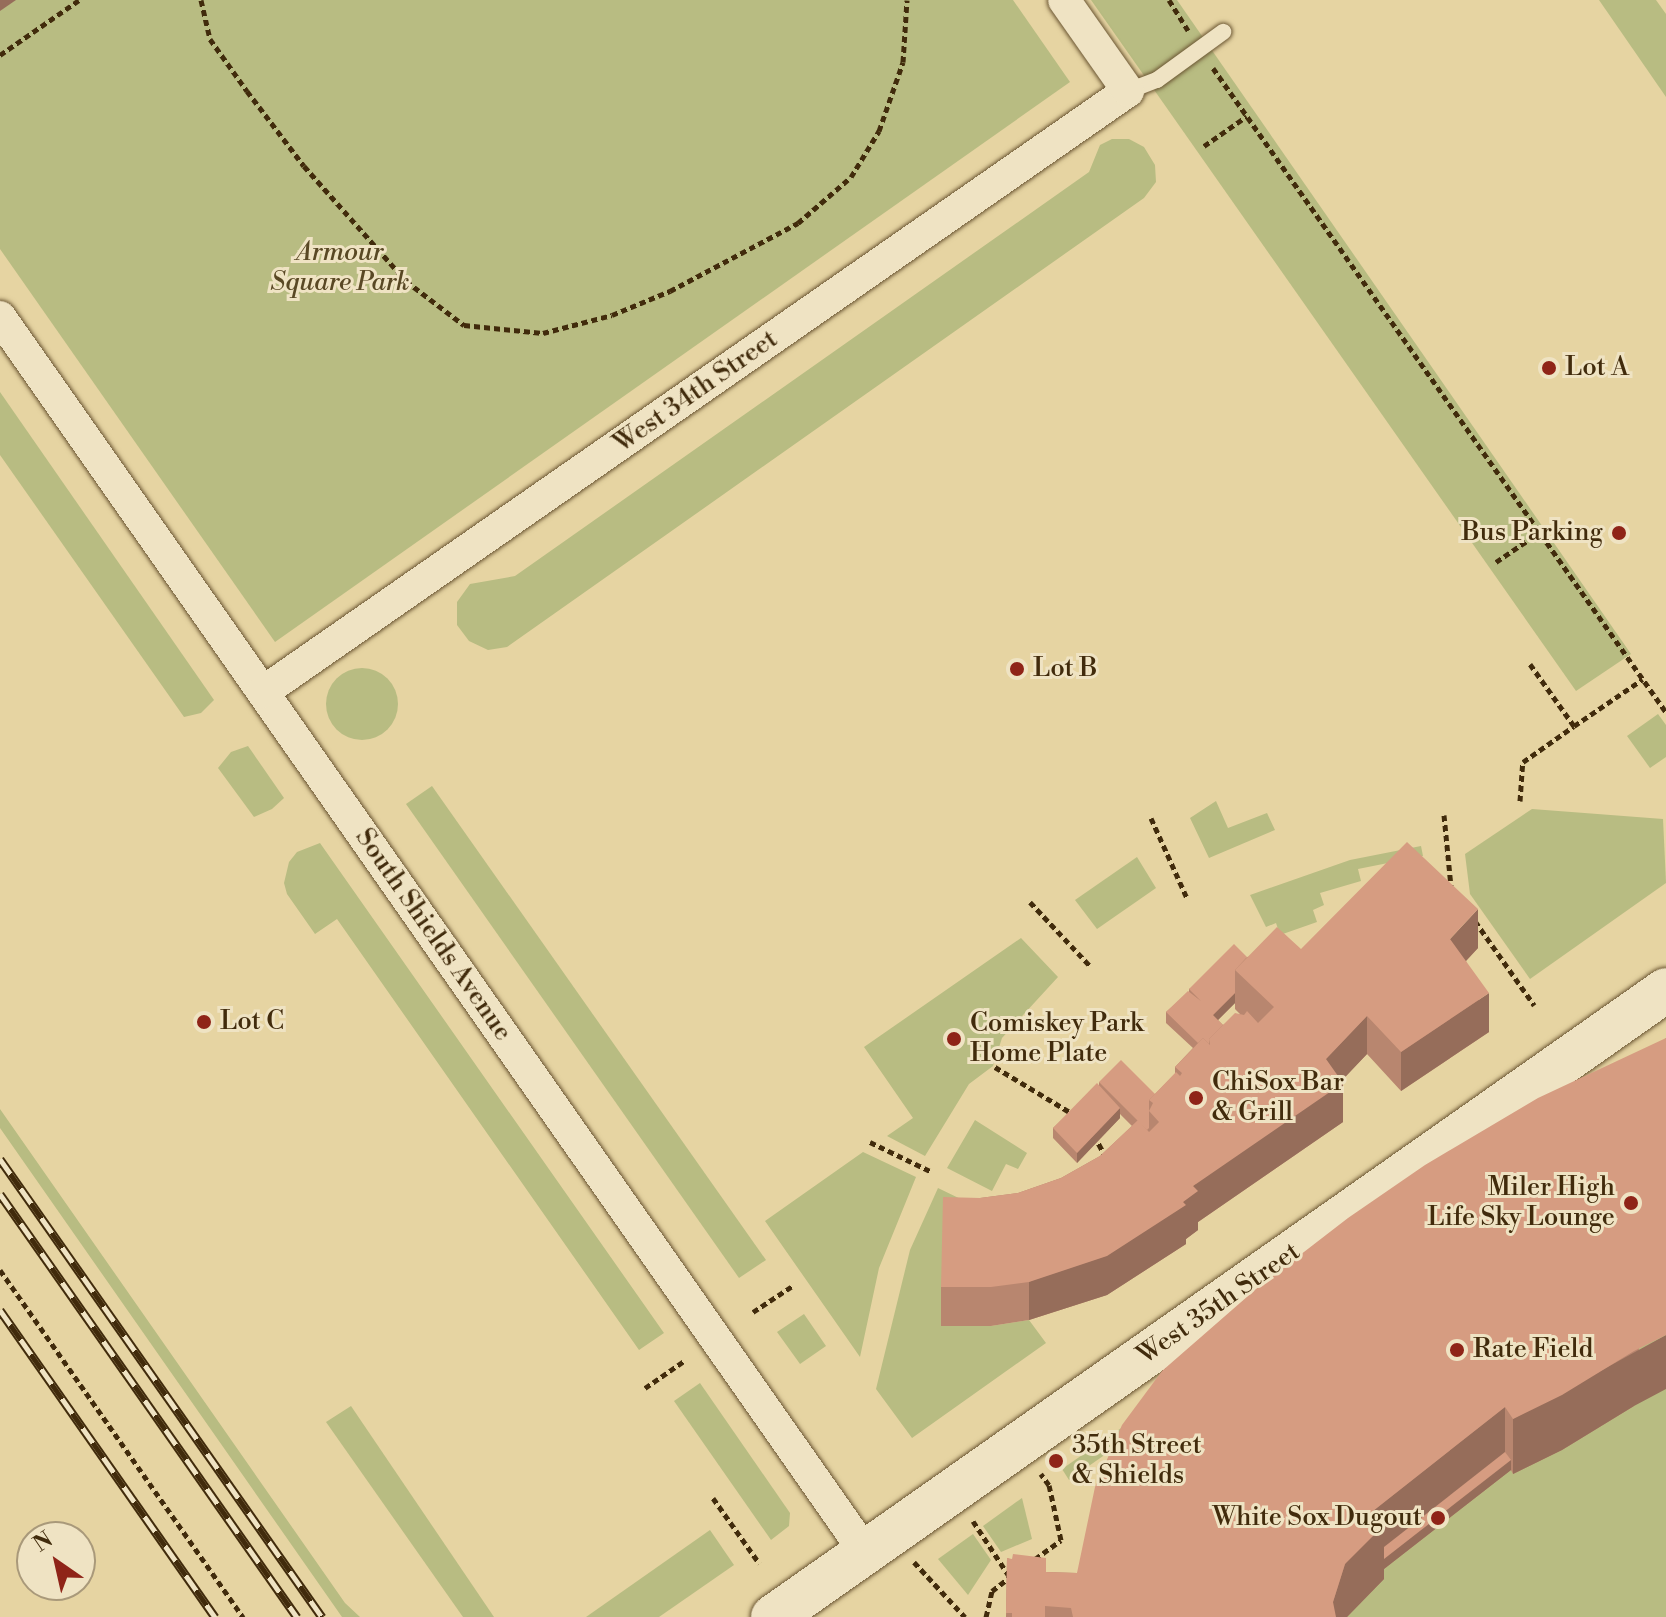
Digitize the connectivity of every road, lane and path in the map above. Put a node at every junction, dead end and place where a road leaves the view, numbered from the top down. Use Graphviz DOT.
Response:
graph roads {
  1 [pos="79,0"];
  2 [pos="201,0"];
  3 [pos="907,0"];
  4 [pos="1064,0"];
  5 [pos="1169,0"];
  6 [pos="1223,32"];
  7 [pos="1200,49"];
  8 [pos="0,55"];
  9 [pos="1128,91"];
  10 [pos="1247,116"];
  11 [pos="1204,146"];
  12 [pos="0,317"];
  13 [pos="1540,532"];
  14 [pos="1496,562"];
  15 [pos="1530,664"];
  16 [pos="1643,679"];
  17 [pos="263,692"];
  18 [pos="1666,712"];
  19 [pos="1574,726"];
  20 [pos="1520,801"];
  21 [pos="1444,815"];
  22 [pos="1151,818"];
  23 [pos="1457,895"];
  24 [pos="1187,898"];
  25 [pos="1030,902"];
  26 [pos="1466,908"];
  27 [pos="1090,966"];
  28 [pos="1666,990"];
  29 [pos="1534,1005"];
  30 [pos="995,1067"];
  31 [pos="1083,1124"];
  32 [pos="1091,1132"];
  33 [pos="870,1142"];
  34 [pos="1110,1167"];
  35 [pos="932,1172"];
  36 [pos="0,1270"];
  37 [pos="794,1285"];
  38 [pos="753,1312"];
  39 [pos="684,1361"];
  40 [pos="645,1388"];
  41 [pos="1045,1481"];
  42 [pos="713,1498"];
  43 [pos="972,1520"];
  44 [pos="865,1552"];
  45 [pos="913,1562"];
  46 [pos="759,1563"];
  47 [pos="1010,1576"];
  48 [pos="243,1617"];
  49 [pos="773,1617"];
  50 [pos="965,1617"];
  51 [pos="986,1617"];
  1 -- 8 [label="path"];
  2 -- 3 [label="path"];
  4 -- 9 [label="street"];
  5 -- 7 [label="path"];
  6 -- 7 [label="lane"];
  7 -- 9 [label="lane"];
  7 -- 10 [label="path"];
  9 -- 17 [label="street, West 34th Street"];
  10 -- 11 [label="path"];
  10 -- 13 [label="path"];
  12 -- 17 [label="street, South Shields Avenue"];
  13 -- 14 [label="path"];
  13 -- 16 [label="path"];
  15 -- 19 [label="path"];
  16 -- 18 [label="path"];
  16 -- 19 [label="path"];
  17 -- 44 [label="street, South Shields Avenue"];
  19 -- 20 [label="path"];
  21 -- 23 [label="path"];
  22 -- 24 [label="path"];
  25 -- 27 [label="path"];
  26 -- 29 [label="path"];
  28 -- 44 [label="main road, West 35th Street"];
  30 -- 31 [label="path"];
  32 -- 34 [label="path"];
  33 -- 35 [label="path"];
  36 -- 48 [label="path"];
  37 -- 38 [label="path"];
  39 -- 40 [label="path"];
  41 -- 47 [label="path"];
  42 -- 46 [label="path"];
  43 -- 47 [label="path"];
  44 -- 49 [label="main road, West 35th Street"];
  45 -- 50 [label="path"];
  47 -- 51 [label="path"];
}
